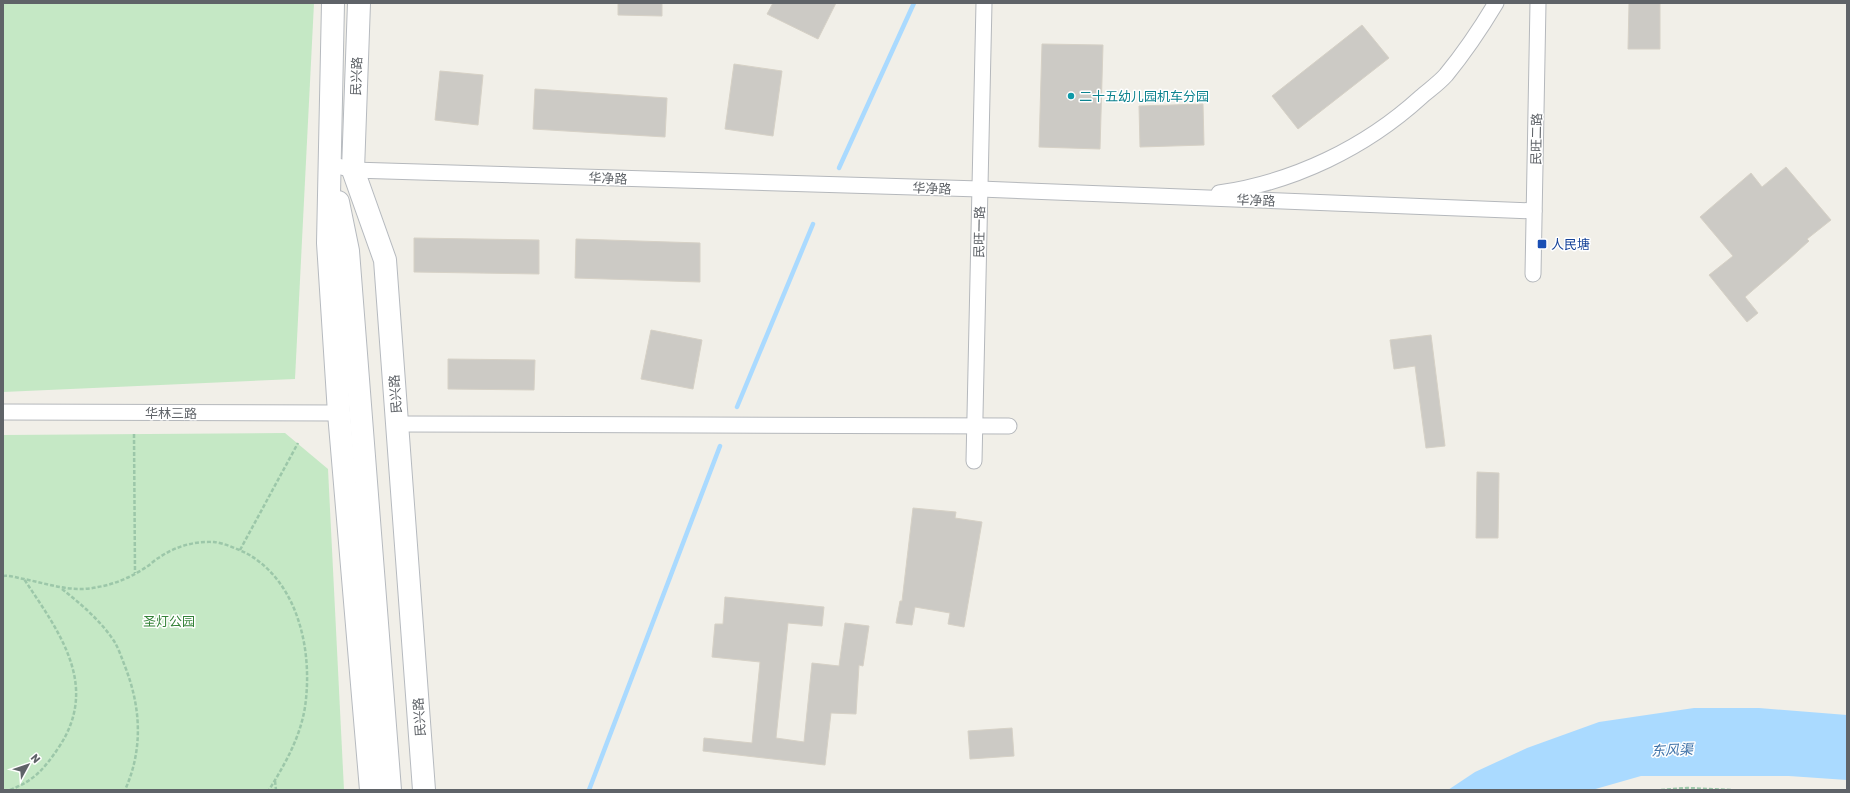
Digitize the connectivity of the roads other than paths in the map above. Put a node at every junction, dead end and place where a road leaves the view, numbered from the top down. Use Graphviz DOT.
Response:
graph roads {
  1 [pos="334,3"];
  2 [pos="359,3"];
  3 [pos="984,3"];
  4 [pos="1496,3"];
  5 [pos="1538,3"];
  6 [pos="330,164"];
  7 [pos="353,170"];
  8 [pos="980,189"];
  9 [pos="1186,197"];
  10 [pos="1534,211"];
  11 [pos="1533,274"];
  12 [pos="3,412"];
  13 [pos="339,413"];
  14 [pos="398,424"];
  15 [pos="975,426"];
  16 [pos="1009,426"];
  17 [pos="974,461"];
  18 [pos="371,790"];
  19 [pos="390,790"];
  20 [pos="409,790"];
  21 [pos="424,790"];
  1 -- 6 [label="main road, 民兴路"];
  2 -- 7 [label="main road, 民兴路"];
  3 -- 8 [label="street, 民旺一路"];
  4 -- 9 [label="street"];
  5 -- 10 [label="street, 民旺二路"];
  6 -- 7 [label="street, 华净路"];
  6 -- 13 [label="main road, 民兴路"];
  6 -- 19 [label="main road"];
  7 -- 8 [label="street, 华净路"];
  7 -- 14 [label="main road, 民兴路"];
  7 -- 20 [label="main road, 民兴路"];
  8 -- 9 [label="street, 华净路"];
  8 -- 15 [label="street, 民旺一路"];
  9 -- 10 [label="street, 华净路"];
  10 -- 11 [label="street, 民旺二路"];
  12 -- 13 [label="street, 华林三路"];
  13 -- 18 [label="main road, 民兴路"];
  14 -- 15 [label="street"];
  14 -- 21 [label="main road, 民兴路"];
  15 -- 16 [label="street"];
  15 -- 17 [label="street, 民旺一路"];
}
